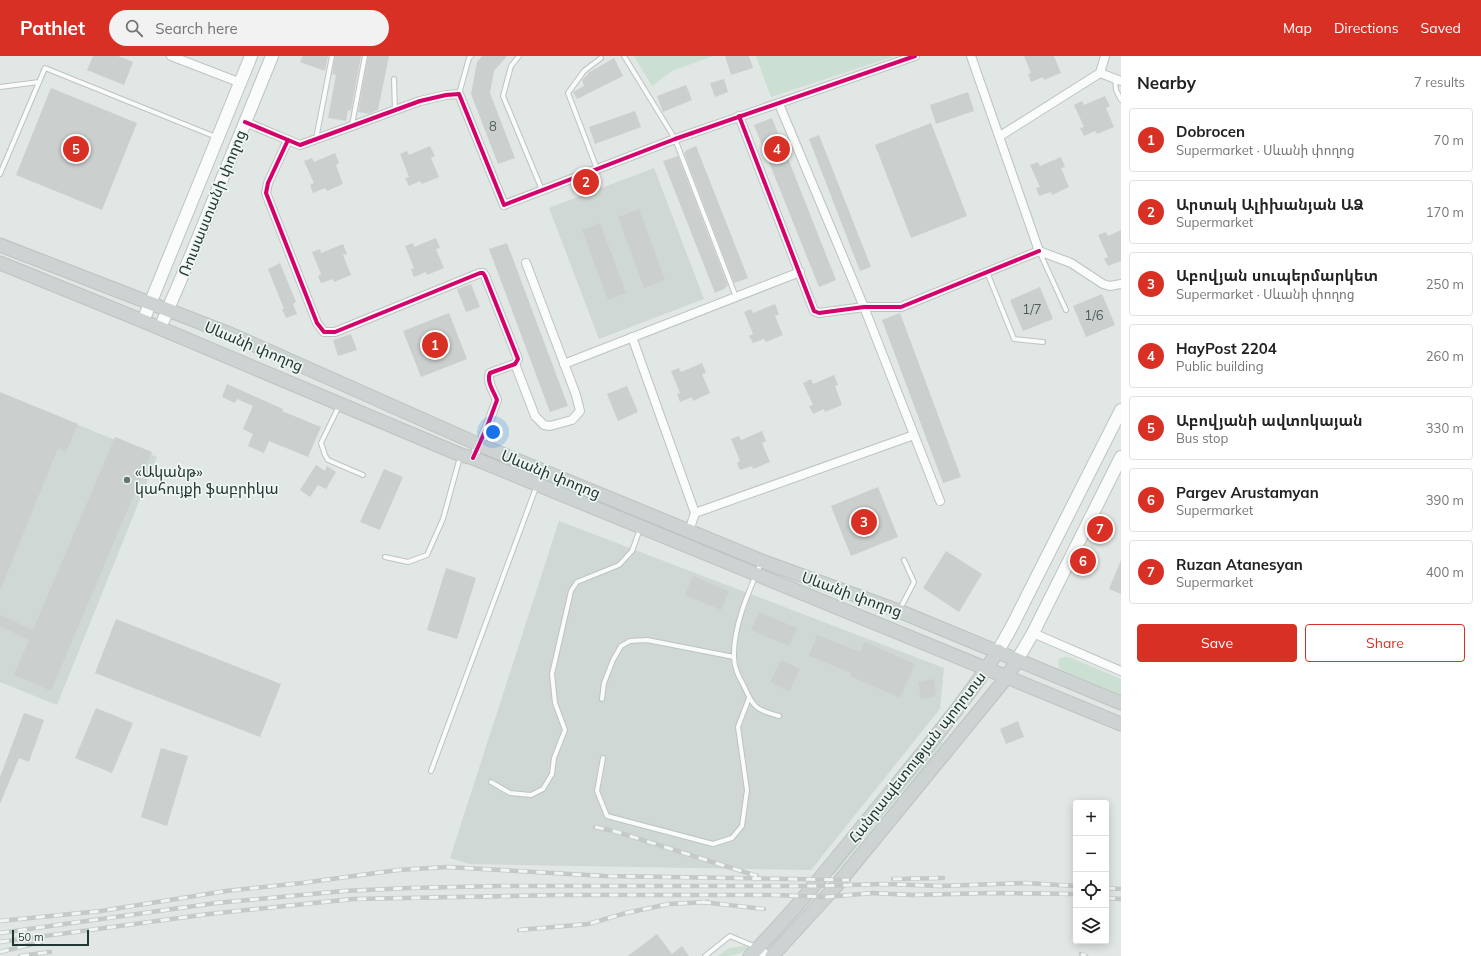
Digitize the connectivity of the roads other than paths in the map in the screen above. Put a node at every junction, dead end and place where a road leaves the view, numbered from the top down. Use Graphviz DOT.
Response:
graph roads {
  1 [pos="171,56"];
  2 [pos="252,56"];
  3 [pos="272,56"];
  4 [pos="332,56"];
  5 [pos="365,56"];
  6 [pos="471,56"];
  7 [pos="520,56"];
  8 [pos="624,56"];
  9 [pos="915,56"];
  10 [pos="971,56"];
  11 [pos="1105,56"];
  12 [pos="602,58"];
  13 [pos="1100,73"];
  14 [pos="394,79"];
  15 [pos="1118,80"];
  16 [pos="39,82"];
  17 [pos="241,83"];
  18 [pos="0,87"];
  19 [pos="459,94"];
  20 [pos="1121,100"];
  21 [pos="779,104"];
  22 [pos="395,110"];
  23 [pos="740,116"];
  24 [pos="245,122"];
  25 [pos="352,126"];
  26 [pos="1000,136"];
  27 [pos="218,138"];
  28 [pos="316,139"];
  29 [pos="675,139"];
  30 [pos="288,140"];
  31 [pos="597,169"];
  32 [pos="0,174"];
  33 [pos="542,191"];
  34 [pos="0,245"];
  35 [pos="1039,251"];
  36 [pos="0,263"];
  37 [pos="526,263"];
  38 [pos="800,272"];
  39 [pos="987,272"];
  40 [pos="1121,284"];
  41 [pos="736,297"];
  42 [pos="151,303"];
  43 [pos="864,307"];
  44 [pos="168,310"];
  45 [pos="1066,310"];
  46 [pos="143,321"];
  47 [pos="160,328"];
  48 [pos="632,337"];
  49 [pos="1043,342"];
  50 [pos="515,364"];
  51 [pos="564,364"];
  52 [pos="340,404"];
  53 [pos="1121,410"];
  54 [pos="914,435"];
  55 [pos="480,445"];
  56 [pos="467,457"];
  57 [pos="1121,457"];
  58 [pos="362,475"];
  59 [pos="537,485"];
  60 [pos="940,501"];
  61 [pos="695,513"];
  62 [pos="640,527"];
  63 [pos="689,531"];
  64 [pos="385,557"];
  65 [pos="904,560"];
  66 [pos="762,561"];
  67 [pos="756,574"];
  68 [pos="899,611"];
  69 [pos="1033,633"];
  70 [pos="998,651"];
  71 [pos="734,658"];
  72 [pos="1017,660"];
  73 [pos="987,668"];
  74 [pos="1120,668"];
  75 [pos="1007,677"];
  76 [pos="749,698"];
  77 [pos="602,699"];
  78 [pos="1121,703"];
  79 [pos="779,716"];
  80 [pos="1121,724"];
  81 [pos="603,758"];
  82 [pos="431,771"];
  83 [pos="491,782"];
  84 [pos="758,953"];
  85 [pos="775,953"];
  86 [pos="705,956"];
  1 -- 17 [label="street"];
  2 -- 17 [label="main road, Ռուսաստանի փողոց"];
  3 -- 24 [label="main road, Ռուսաստանի փողոց"];
  4 -- 28 [label="lane"];
  5 -- 25 [label="lane"];
  6 -- 19 [label="lane"];
  7 -- 33 [label="lane"];
  8 -- 29 [label="lane"];
  9 -- 21 [label="street"];
  10 -- 26 [label="street"];
  11 -- 13 [label="street"];
  12 -- 31 [label="lane"];
  13 -- 15 [label="street"];
  13 -- 26 [label="street"];
  14 -- 22 [label="lane"];
  15 -- 20 [label="lane"];
  16 -- 18 [label="lane"];
  16 -- 27 [label="lane"];
  16 -- 32 [label="lane"];
  17 -- 27 [label="main road, Ռուսաստանի փողոց"];
  19 -- 22 [label="street"];
  19 -- 33 [label="street"];
  21 -- 23 [label="street"];
  21 -- 43 [label="street"];
  22 -- 25 [label="street"];
  23 -- 29 [label="street"];
  23 -- 38 [label="street"];
  24 -- 30 [label="street"];
  24 -- 44 [label="main road, Ռուսաստանի փողոց"];
  25 -- 28 [label="street"];
  26 -- 35 [label="street"];
  27 -- 42 [label="main road, Ռուսաստանի փողոց"];
  28 -- 30 [label="street"];
  29 -- 31 [label="street"];
  29 -- 41 [label="lane"];
  30 -- 50 [label="street"];
  31 -- 33 [label="street"];
  34 -- 42 [label="main road, Սևանի փողոց"];
  35 -- 39 [label="street"];
  35 -- 40 [label="street"];
  35 -- 45 [label="lane"];
  36 -- 46 [label="main road, Սևանի փողոց"];
  37 -- 51 [label="street"];
  38 -- 41 [label="street"];
  38 -- 43 [label="street"];
  39 -- 43 [label="street"];
  39 -- 49 [label="lane"];
  41 -- 48 [label="street"];
  42 -- 44 [label="main road, Սևանի փողոց"];
  42 -- 46 [label="main road, Ռուսաստանի փողոց"];
  43 -- 54 [label="street"];
  44 -- 47 [label="main road, Ռուսաստանի փողոց"];
  44 -- 55 [label="main road, Սևանի փողոց"];
  46 -- 47 [label="main road, Սևանի փողոց"];
  47 -- 52 [label="main road, Սևանի փողոց"];
  48 -- 51 [label="street"];
  48 -- 61 [label="street"];
  50 -- 51 [label="street"];
  50 -- 55 [label="street"];
  52 -- 56 [label="main road, Սևանի փողոց"];
  52 -- 58 [label="lane"];
  53 -- 70 [label="main road, Հանրապետության պողոտա"];
  54 -- 60 [label="street"];
  54 -- 61 [label="street"];
  55 -- 56 [label="street"];
  55 -- 63 [label="main road, Սևանի փողոց"];
  56 -- 59 [label="main road, Սևանի փողոց"];
  56 -- 64 [label="lane"];
  57 -- 69 [label="main road, Հանրապետության պողոտա"];
  59 -- 62 [label="main road, Սևանի փողոց"];
  59 -- 82 [label="lane"];
  61 -- 63 [label="street"];
  62 -- 67 [label="main road, Սևանի փողոց"];
  62 -- 83 [label="lane"];
  63 -- 66 [label="main road, Սևանի փողոց"];
  65 -- 68 [label="lane"];
  66 -- 67 [label="lane"];
  66 -- 68 [label="main road, Սևանի փողոց"];
  67 -- 71 [label="lane"];
  67 -- 73 [label="main road, Սևանի փողոց"];
  68 -- 70 [label="main road, Սևանի փողոց"];
  69 -- 72 [label="main road, Հանրապետության պողոտա"];
  69 -- 74 [label="street"];
  70 -- 72 [label="main road, Սևանի փողոց"];
  70 -- 73 [label="main road, Հանրապետության պողոտա"];
  71 -- 76 [label="lane"];
  71 -- 77 [label="lane"];
  72 -- 75 [label="main road, Հանրապետության պողոտա"];
  72 -- 78 [label="main road, Սևանի փողոց"];
  73 -- 75 [label="main road, Սևանի փողոց"];
  73 -- 84 [label="main road, Հանրապետության պողոտա"];
  75 -- 80 [label="main road, Սևանի փողոց"];
  75 -- 85 [label="main road, Հանրապետության պողոտա"];
  76 -- 79 [label="lane"];
  76 -- 81 [label="lane"];
  84 -- 86 [label="lane"];
}
